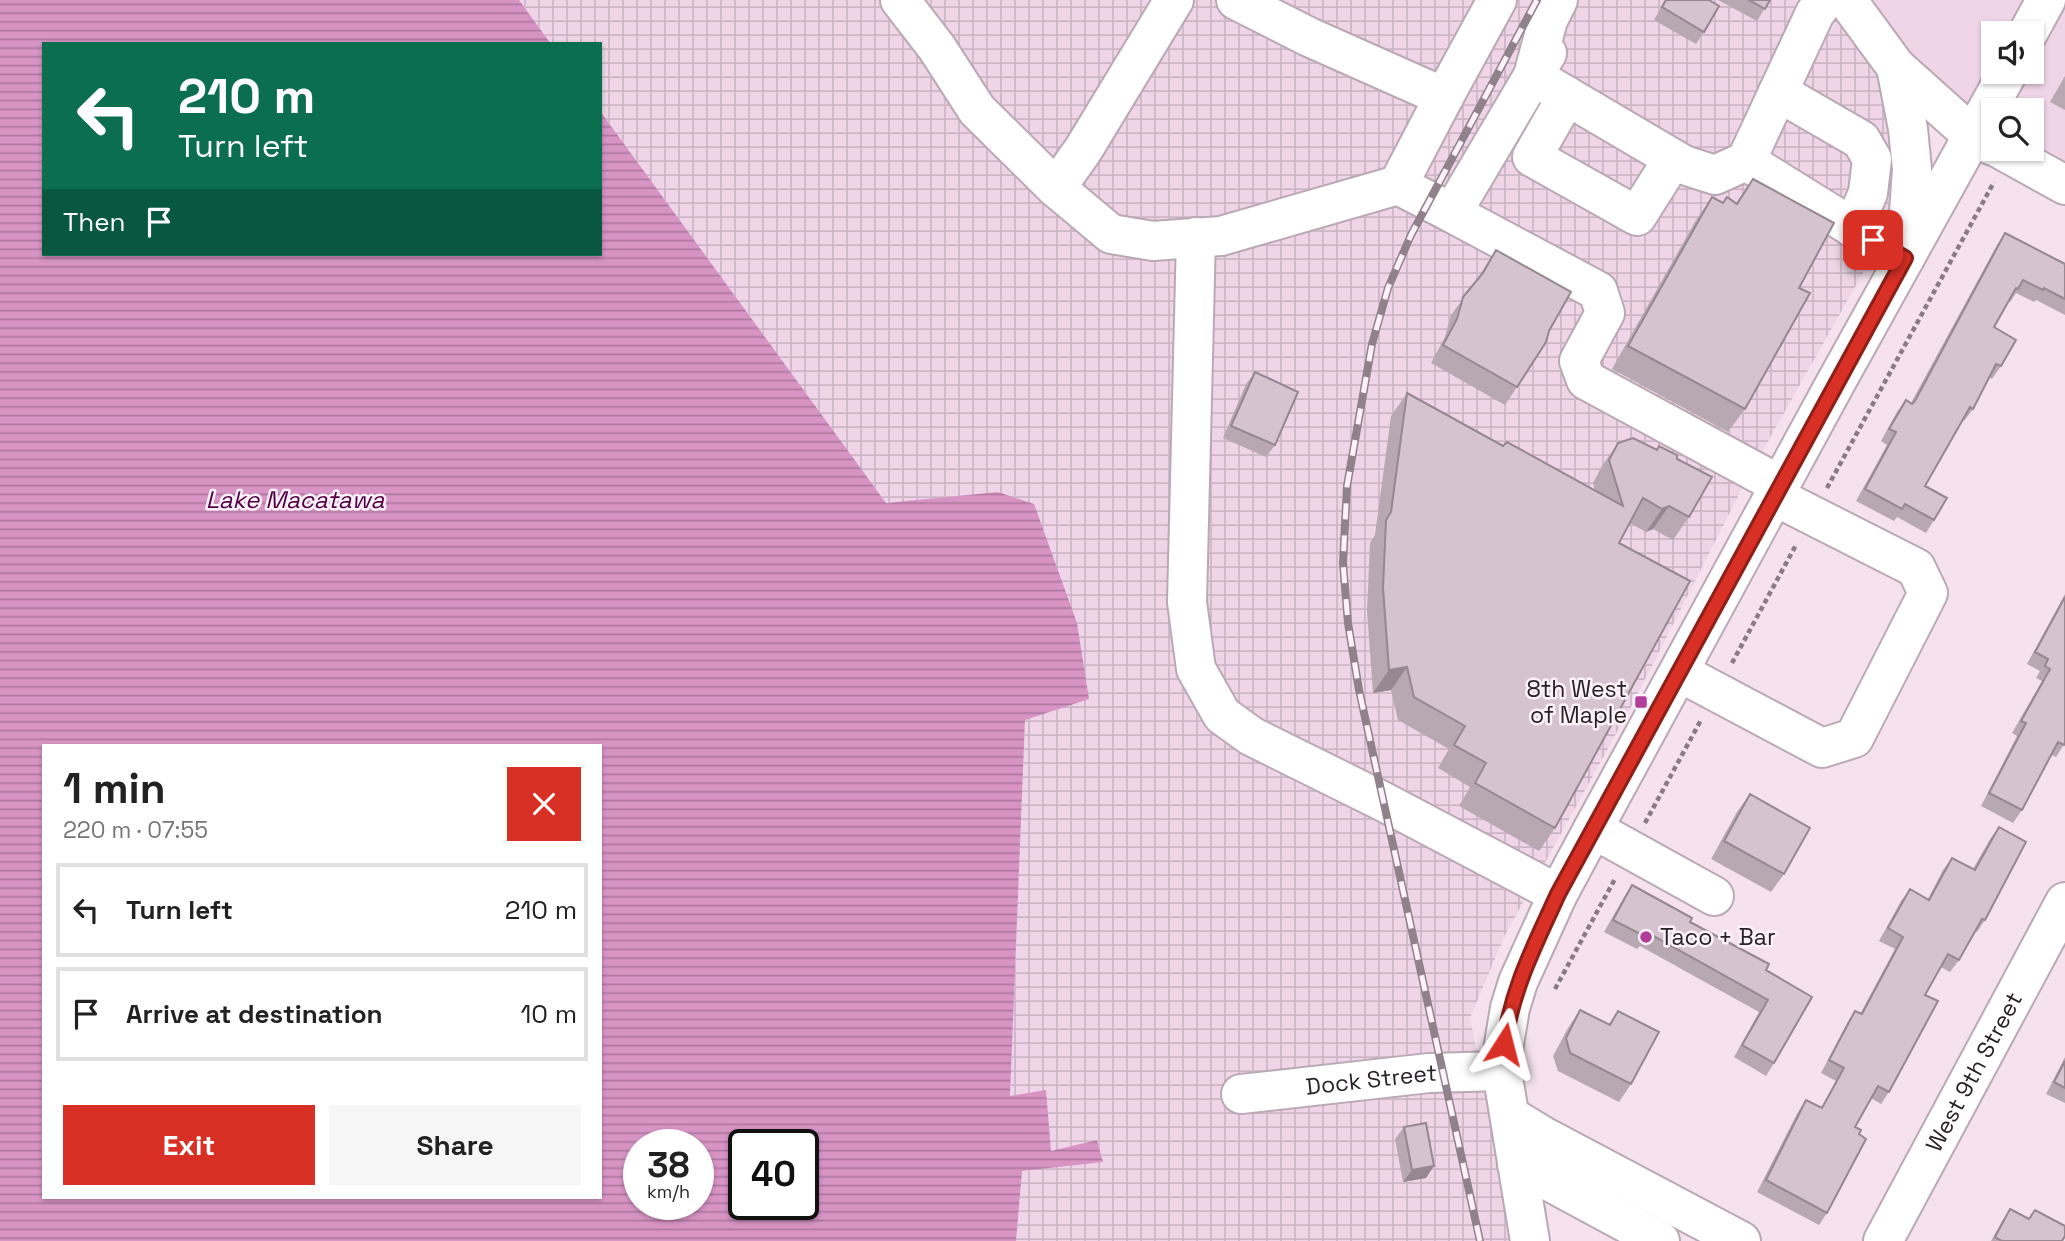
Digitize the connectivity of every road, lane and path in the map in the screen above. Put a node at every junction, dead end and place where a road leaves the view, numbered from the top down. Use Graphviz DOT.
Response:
graph roads {
  1 [pos="900,0"];
  2 [pos="1174,0"];
  3 [pos="1236,0"];
  4 [pos="1497,0"];
  5 [pos="1558,0"];
  6 [pos="1578,0"];
  7 [pos="1825,0"];
  8 [pos="1847,0"];
  9 [pos="2046,0"];
  10 [pos="2035,21"];
  11 [pos="1896,66"];
  12 [pos="1533,76"];
  13 [pos="1778,92"];
  14 [pos="1567,96"];
  15 [pos="1444,97"];
  16 [pos="1981,135"];
  17 [pos="1672,159"];
  18 [pos="1746,161"];
  19 [pos="1982,161"];
  20 [pos="1991,161"];
  21 [pos="2021,161"];
  22 [pos="1398,185"];
  23 [pos="2065,185"];
  24 [pos="1056,188"];
  25 [pos="1452,213"];
  26 [pos="1853,228"];
  27 [pos="1196,237"];
  28 [pos="1905,258"];
  29 [pos="1777,491"];
  30 [pos="1812,516"];
  31 [pos="1679,672"];
  32 [pos="1716,692"];
  33 [pos="1593,829"];
  34 [pos="1630,850"];
  35 [pos="1558,894"];
  36 [pos="1714,896"];
  37 [pos="2065,902"];
  38 [pos="1554,989"];
  39 [pos="1502,1071"];
  40 [pos="1241,1094"];
  41 [pos="1510,1116"];
  42 [pos="1517,1164"];
  43 [pos="1530,1241"];
  44 [pos="1660,1241"];
  45 [pos="1741,1241"];
  46 [pos="1883,1241"];
  1 -- 24 [label="street"];
  2 -- 24 [label="street"];
  3 -- 15 [label="street"];
  4 -- 15 [label="street"];
  5 -- 12 [label="street"];
  6 -- 12 [label="street"];
  7 -- 13 [label="street"];
  8 -- 11 [label="street"];
  9 -- 10 [label="street"];
  11 -- 16 [label="street"];
  11 -- 28 [label="street"];
  12 -- 14 [label="street"];
  12 -- 25 [label="street"];
  13 -- 18 [label="street"];
  13 -- 26 [label="street"];
  14 -- 17 [label="street"];
  14 -- 17 [label="street"];
  15 -- 22 [label="street"];
  17 -- 18 [label="street"];
  18 -- 26 [label="street"];
  19 -- 28 [label="street"];
  20 -- 30 [label="path"];
  21 -- 23 [label="street"];
  22 -- 25 [label="street"];
  22 -- 27 [label="street"];
  24 -- 27 [label="street"];
  25 -- 29 [label="street"];
  26 -- 28 [label="street"];
  27 -- 35 [label="street"];
  28 -- 29 [label="street"];
  29 -- 30 [label="street"];
  29 -- 31 [label="street"];
  30 -- 32 [label="path"];
  30 -- 32 [label="street"];
  31 -- 32 [label="street"];
  31 -- 33 [label="street"];
  32 -- 34 [label="path"];
  33 -- 34 [label="street"];
  33 -- 35 [label="street"];
  34 -- 36 [label="street"];
  34 -- 38 [label="path"];
  35 -- 39 [label="street"];
  37 -- 46 [label="street, West 9th Street"];
  39 -- 40 [label="street, Dock Street"];
  39 -- 41 [label="street"];
  41 -- 42 [label="street"];
  41 -- 45 [label="street"];
  42 -- 43 [label="street"];
  42 -- 44 [label="street"];
}
